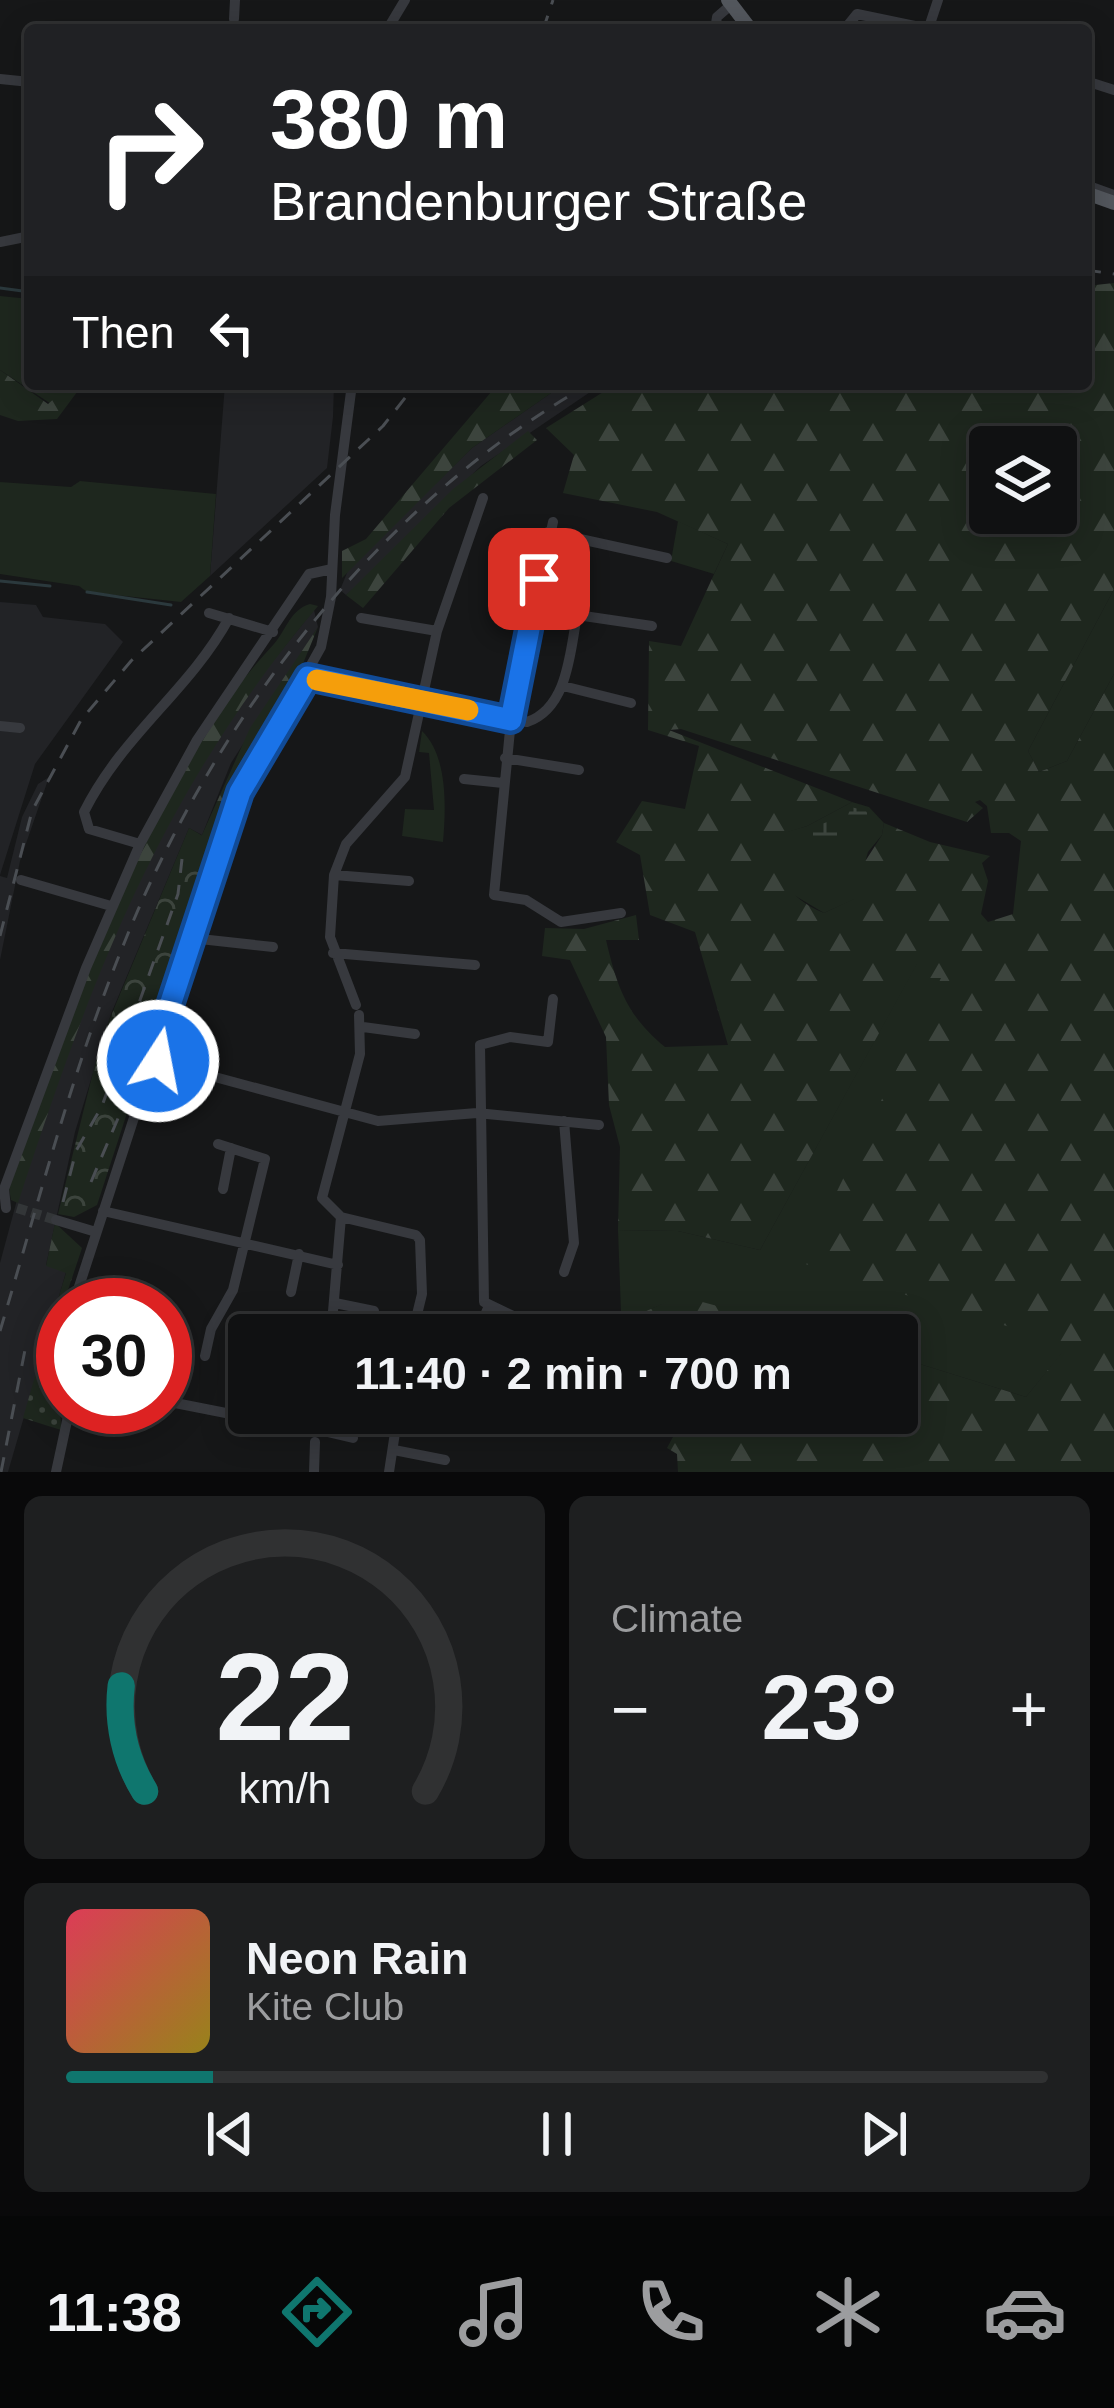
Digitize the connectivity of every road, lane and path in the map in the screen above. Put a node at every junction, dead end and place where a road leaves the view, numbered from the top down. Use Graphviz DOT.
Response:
graph roads {
  1 [pos="236,0"];
  2 [pos="234,19"];
  3 [pos="849,24"];
  4 [pos="903,24"];
  5 [pos="351,390"];
  6 [pos="483,497"];
  7 [pos="667,559"];
  8 [pos="332,569"];
  9 [pos="208,613"];
  10 [pos="229,618"];
  11 [pos="361,618"];
  12 [pos="652,626"];
  13 [pos="437,631"];
  14 [pos="273,632"];
  15 [pos="308,677"];
  16 [pos="563,686"];
  17 [pos="423,700"];
  18 [pos="631,704"];
  19 [pos="511,720"];
  20 [pos="0,726"];
  21 [pos="20,728"];
  22 [pos="506,758"];
  23 [pos="579,770"];
  24 [pos="464,779"];
  25 [pos="502,783"];
  26 [pos="140,844"];
  27 [pos="334,875"];
  28 [pos="21,880"];
  29 [pos="409,881"];
  30 [pos="111,907"];
  31 [pos="621,914"];
  32 [pos="191,938"];
  33 [pos="273,947"];
  34 [pos="333,952"];
  35 [pos="476,965"];
  36 [pos="553,998"];
  37 [pos="360,1016"];
  38 [pos="415,1034"];
  39 [pos="152,1060"];
  40 [pos="477,1113"];
  41 [pos="341,1115"];
  42 [pos="564,1121"];
  43 [pos="599,1125"];
  44 [pos="223,1189"];
  45 [pos="322,1198"];
  46 [pos="308,1202"];
  47 [pos="8,1209"];
  48 [pos="103,1210"];
  49 [pos="341,1217"];
  50 [pos="56,1220"];
  51 [pos="96,1232"];
  52 [pos="244,1240"];
  53 [pos="299,1253"];
  54 [pos="338,1264"];
  55 [pos="563,1272"];
  56 [pos="82,1278"];
  57 [pos="291,1292"];
  58 [pos="334,1303"];
  59 [pos="488,1308"];
  60 [pos="374,1311"];
  61 [pos="333,1314"];
  62 [pos="417,1314"];
  63 [pos="486,1314"];
  64 [pos="498,1314"];
  65 [pos="205,1356"];
  66 [pos="192,1406"];
  67 [pos="228,1413"];
  68 [pos="64,1434"];
  69 [pos="396,1434"];
  70 [pos="317,1436"];
  71 [pos="353,1438"];
  72 [pos="394,1450"];
  73 [pos="445,1460"];
  74 [pos="56,1472"];
  75 [pos="314,1472"];
  76 [pos="389,1472"];
  1 -- 2 [label="street"];
  3 -- 4 [label="street"];
  5 -- 8 [label="street"];
  6 -- 13 [label="street"];
  7 -- 19 [label="street"];
  8 -- 14 [label="street"];
  8 -- 15 [label="street"];
  9 -- 10 [label="street"];
  10 -- 14 [label="street"];
  10 -- 26 [label="street"];
  11 -- 13 [label="street"];
  12 -- 16 [label="street"];
  13 -- 17 [label="street"];
  14 -- 26 [label="street"];
  15 -- 17 [label="street"];
  15 -- 32 [label="street"];
  16 -- 18 [label="street"];
  16 -- 19 [label="street"];
  17 -- 19 [label="street"];
  17 -- 27 [label="street"];
  19 -- 22 [label="street"];
  20 -- 21 [label="street"];
  22 -- 23 [label="street"];
  22 -- 25 [label="street"];
  24 -- 25 [label="street"];
  25 -- 31 [label="street"];
  26 -- 30 [label="street"];
  27 -- 29 [label="street"];
  27 -- 34 [label="street"];
  28 -- 30 [label="street"];
  30 -- 47 [label="street"];
  32 -- 33 [label="street"];
  32 -- 39 [label="street"];
  34 -- 35 [label="street"];
  34 -- 37 [label="street"];
  36 -- 40 [label="street"];
  37 -- 38 [label="street"];
  37 -- 41 [label="street"];
  39 -- 41 [label="street"];
  39 -- 48 [label="street"];
  40 -- 41 [label="street"];
  40 -- 42 [label="street"];
  40 -- 59 [label="street"];
  41 -- 45 [label="street"];
  42 -- 43 [label="street"];
  42 -- 55 [label="street"];
  44 -- 52 [label="street"];
  45 -- 46 [label="street"];
  45 -- 49 [label="street"];
  48 -- 51 [label="street"];
  48 -- 52 [label="street"];
  49 -- 54 [label="street"];
  49 -- 62 [label="street"];
  50 -- 51 [label="street"];
  51 -- 56 [label="street"];
  52 -- 53 [label="street"];
  52 -- 65 [label="street"];
  53 -- 54 [label="street"];
  53 -- 57 [label="street"];
  54 -- 58 [label="street"];
  58 -- 60 [label="street"];
  58 -- 61 [label="street"];
  59 -- 63 [label="street"];
  59 -- 64 [label="street"];
  66 -- 67 [label="street"];
  68 -- 74 [label="street"];
  69 -- 72 [label="street"];
  70 -- 71 [label="street"];
  70 -- 75 [label="street"];
  72 -- 73 [label="street"];
  72 -- 76 [label="street"];
}
